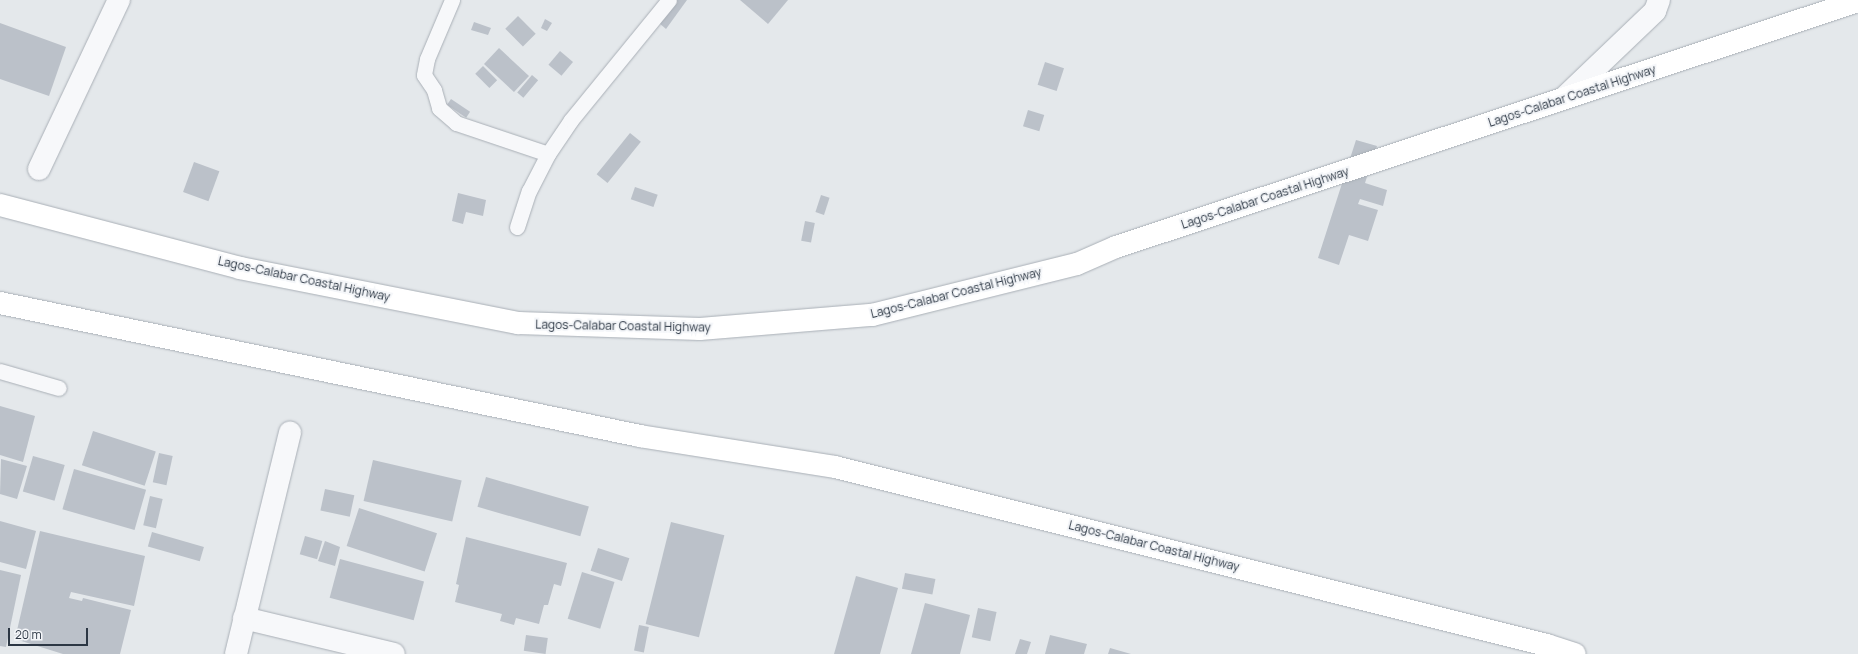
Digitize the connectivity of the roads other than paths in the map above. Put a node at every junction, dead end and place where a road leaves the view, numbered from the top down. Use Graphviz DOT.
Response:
graph roads {
  1 [pos="119,0"];
  2 [pos="452,0"];
  3 [pos="669,0"];
  4 [pos="1659,0"];
  5 [pos="1858,1"];
  6 [pos="1564,98"];
  7 [pos="548,154"];
  8 [pos="39,169"];
  9 [pos="0,205"];
  10 [pos="517,227"];
  11 [pos="0,303"];
  12 [pos="0,371"];
  13 [pos="59,388"];
  14 [pos="290,432"];
  15 [pos="244,618"];
  16 [pos="236,654"];
  17 [pos="394,654"];
  18 [pos="1576,654"];
  1 -- 8 [label="street"];
  2 -- 7 [label="lane"];
  3 -- 7 [label="lane"];
  4 -- 6 [label="street"];
  5 -- 6 [label="highway, Lagos-Calabar Coastal Highway"];
  6 -- 9 [label="highway, Lagos-Calabar Coastal Highway"];
  7 -- 10 [label="lane"];
  11 -- 18 [label="highway, Lagos-Calabar Coastal Highway"];
  12 -- 13 [label="lane"];
  14 -- 15 [label="street"];
  15 -- 16 [label="street"];
  15 -- 17 [label="street"];
}
